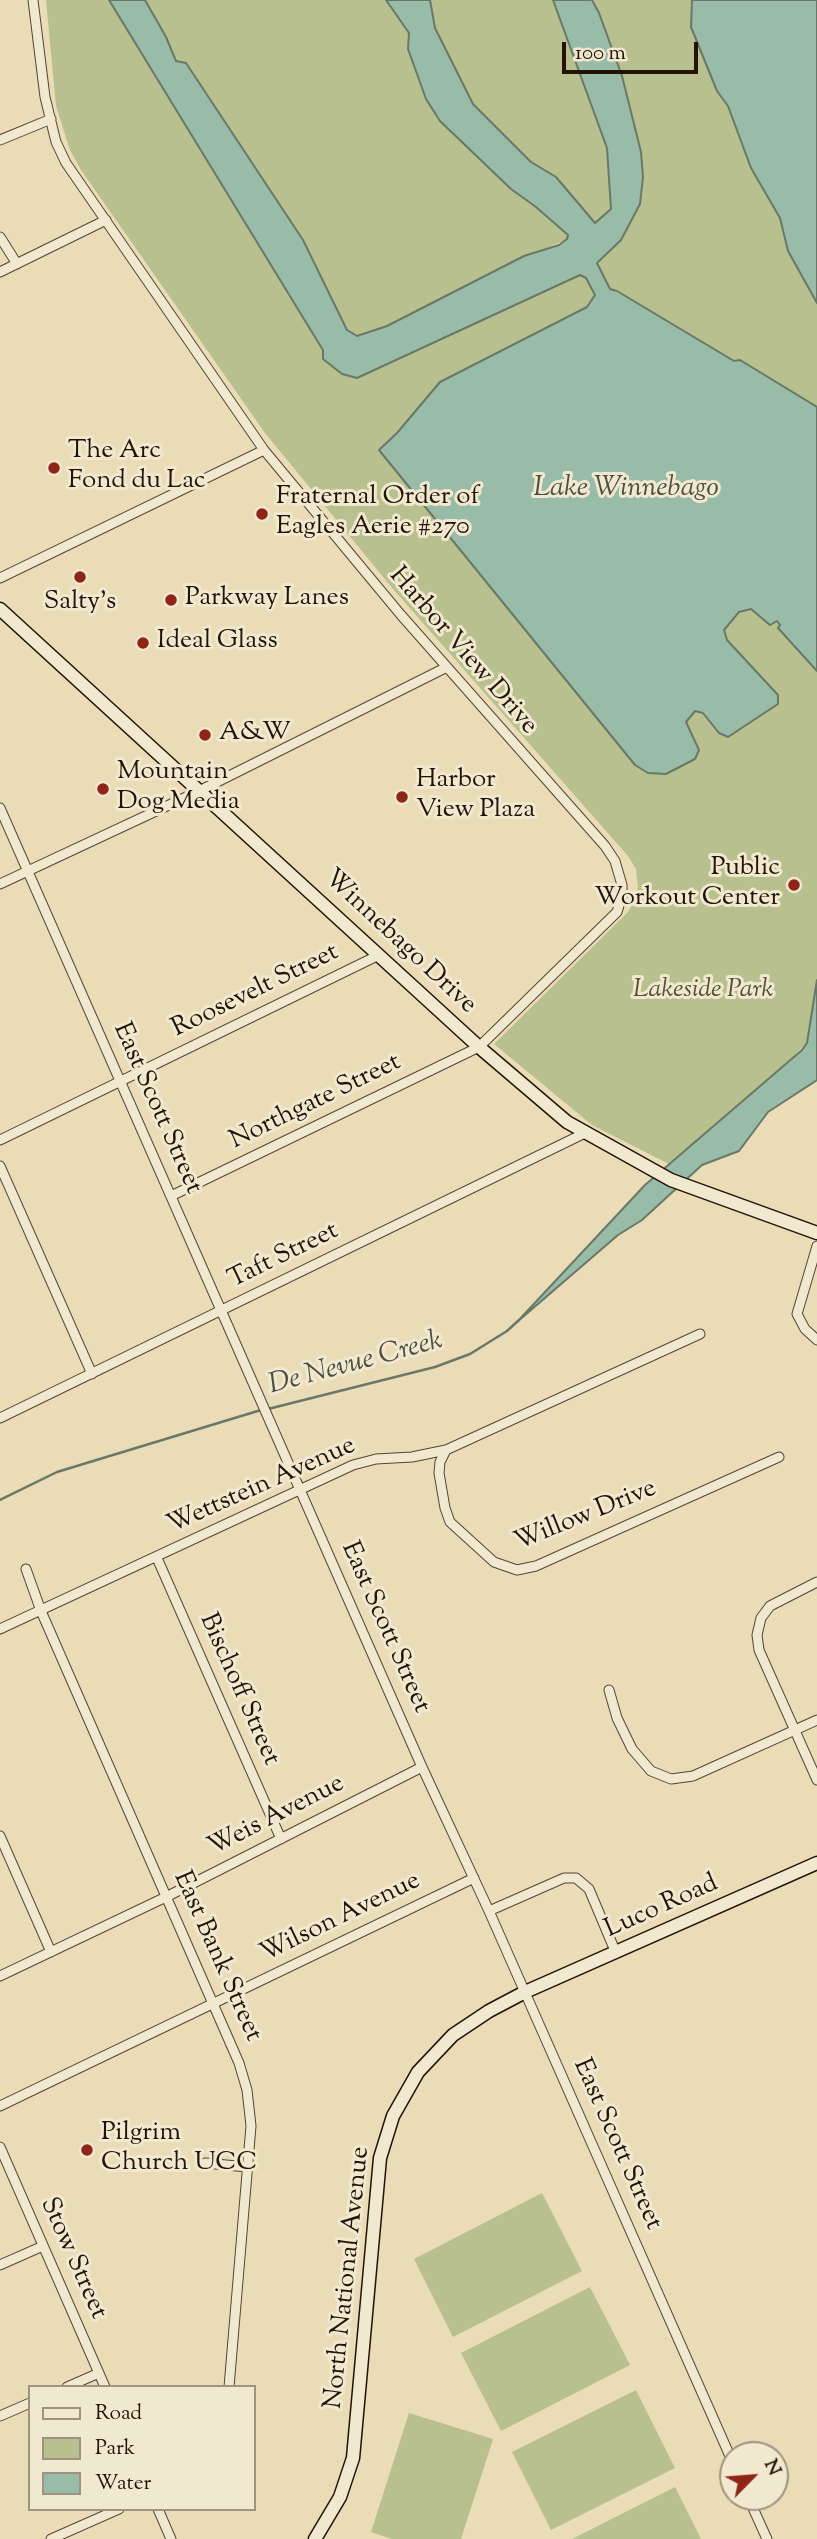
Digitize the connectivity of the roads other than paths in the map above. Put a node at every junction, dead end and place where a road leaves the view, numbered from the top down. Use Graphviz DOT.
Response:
graph roads {
  1 [pos="33,0"];
  2 [pos="51,119"];
  3 [pos="0,141"];
  4 [pos="106,220"];
  5 [pos="0,237"];
  6 [pos="17,264"];
  7 [pos="0,272"];
  8 [pos="264,450"];
  9 [pos="0,578"];
  10 [pos="0,609"];
  11 [pos="447,667"];
  12 [pos="199,790"];
  13 [pos="0,808"];
  14 [pos="28,870"];
  15 [pos="0,884"];
  16 [pos="379,955"];
  17 [pos="479,1047"];
  18 [pos="120,1081"];
  19 [pos="585,1133"];
  20 [pos="0,1140"];
  21 [pos="0,1166"];
  22 [pos="171,1196"];
  23 [pos="817,1233"];
  24 [pos="817,1245"];
  25 [pos="222,1311"];
  26 [pos="700,1335"];
  27 [pos="817,1340"];
  28 [pos="92,1374"];
  29 [pos="0,1418"];
  30 [pos="446,1450"];
  31 [pos="779,1457"];
  32 [pos="300,1489"];
  33 [pos="157,1558"];
  34 [pos="26,1569"];
  35 [pos="817,1583"];
  36 [pos="41,1611"];
  37 [pos="0,1629"];
  38 [pos="609,1690"];
  39 [pos="817,1720"];
  40 [pos="794,1730"];
  41 [pos="422,1768"];
  42 [pos="817,1780"];
  43 [pos="0,1836"];
  44 [pos="281,1839"];
  45 [pos="817,1863"];
  46 [pos="474,1878"];
  47 [pos="166,1897"];
  48 [pos="489,1911"];
  49 [pos="51,1952"];
  50 [pos="616,1953"];
  51 [pos="0,1976"];
  52 [pos="525,1992"];
  53 [pos="213,2004"];
  54 [pos="0,2106"];
  55 [pos="0,2147"];
  56 [pos="205,2163"];
  57 [pos="247,2167"];
  58 [pos="43,2246"];
  59 [pos="0,2265"];
  60 [pos="99,2373"];
  61 [pos="72,2385"];
  62 [pos="104,2385"];
  63 [pos="229,2385"];
  64 [pos="28,2404"];
  65 [pos="0,2416"];
  66 [pos="723,2441"];
  67 [pos="114,2511"];
  68 [pos="159,2511"];
  69 [pos="754,2511"];
  70 [pos="51,2539"];
  71 [pos="172,2539"];
  72 [pos="315,2539"];
  73 [pos="767,2539"];
  1 -- 2 [label="street, Harbor View Drive"];
  2 -- 3 [label="street"];
  2 -- 4 [label="street, Harbor View Drive"];
  4 -- 6 [label="street"];
  4 -- 8 [label="street, Harbor View Drive"];
  5 -- 6 [label="street"];
  6 -- 7 [label="street"];
  8 -- 9 [label="street"];
  8 -- 11 [label="street, Harbor View Drive"];
  10 -- 12 [label="main road, Winnebago Drive"];
  11 -- 12 [label="street"];
  11 -- 17 [label="street, Harbor View Drive"];
  12 -- 14 [label="street"];
  12 -- 16 [label="main road, Winnebago Drive"];
  13 -- 14 [label="street, East Scott Street"];
  14 -- 15 [label="street"];
  14 -- 18 [label="street, East Scott Street"];
  16 -- 17 [label="main road, Winnebago Drive"];
  16 -- 18 [label="street, Roosevelt Street"];
  17 -- 19 [label="main road, Winnebago Drive"];
  17 -- 22 [label="street, Northgate Street"];
  18 -- 20 [label="street, Roosevelt Street"];
  18 -- 22 [label="street, East Scott Street"];
  19 -- 23 [label="main road, Winnebago Drive"];
  19 -- 25 [label="street, Taft Street"];
  21 -- 28 [label="street"];
  22 -- 25 [label="street, East Scott Street"];
  24 -- 27 [label="street"];
  25 -- 28 [label="street, Taft Street"];
  25 -- 32 [label="street, East Scott Street"];
  26 -- 30 [label="street, Wettstein Avenue"];
  28 -- 29 [label="street, Taft Street"];
  30 -- 31 [label="street, Willow Drive"];
  30 -- 32 [label="street, Wettstein Avenue"];
  32 -- 33 [label="street, Wettstein Avenue"];
  32 -- 41 [label="street, East Scott Street"];
  33 -- 36 [label="street, Wettstein Avenue"];
  33 -- 44 [label="street, Bischoff Street"];
  34 -- 36 [label="street, East Bank Street"];
  35 -- 40 [label="street"];
  36 -- 37 [label="street, Wettstein Avenue"];
  36 -- 47 [label="street, East Bank Street"];
  38 -- 40 [label="street"];
  39 -- 40 [label="street"];
  40 -- 42 [label="street"];
  41 -- 44 [label="street, Weis Avenue"];
  41 -- 46 [label="street, East Scott Street"];
  43 -- 49 [label="street"];
  44 -- 47 [label="street, Weis Avenue"];
  45 -- 50 [label="main road, Luco Road"];
  46 -- 48 [label="street, East Scott Street"];
  46 -- 53 [label="street, Wilson Avenue"];
  47 -- 49 [label="street, Weis Avenue"];
  47 -- 53 [label="street, East Bank Street"];
  48 -- 50 [label="street"];
  48 -- 52 [label="street, East Scott Street"];
  49 -- 51 [label="street, Weis Avenue"];
  50 -- 52 [label="main road, Luco Road"];
  52 -- 66 [label="street, East Scott Street"];
  52 -- 72 [label="main road, North National Avenue"];
  53 -- 54 [label="street, Wilson Avenue"];
  53 -- 57 [label="street, East Bank Street"];
  55 -- 58 [label="street, Stow Street"];
  56 -- 57 [label="street"];
  57 -- 63 [label="street, East Bank Street"];
  58 -- 59 [label="street"];
  58 -- 60 [label="street, Stow Street"];
  60 -- 61 [label="street"];
  60 -- 62 [label="street, Stow Street"];
  64 -- 65 [label="street"];
  67 -- 70 [label="street"];
  68 -- 71 [label="street"];
  69 -- 73 [label="street"];
}
